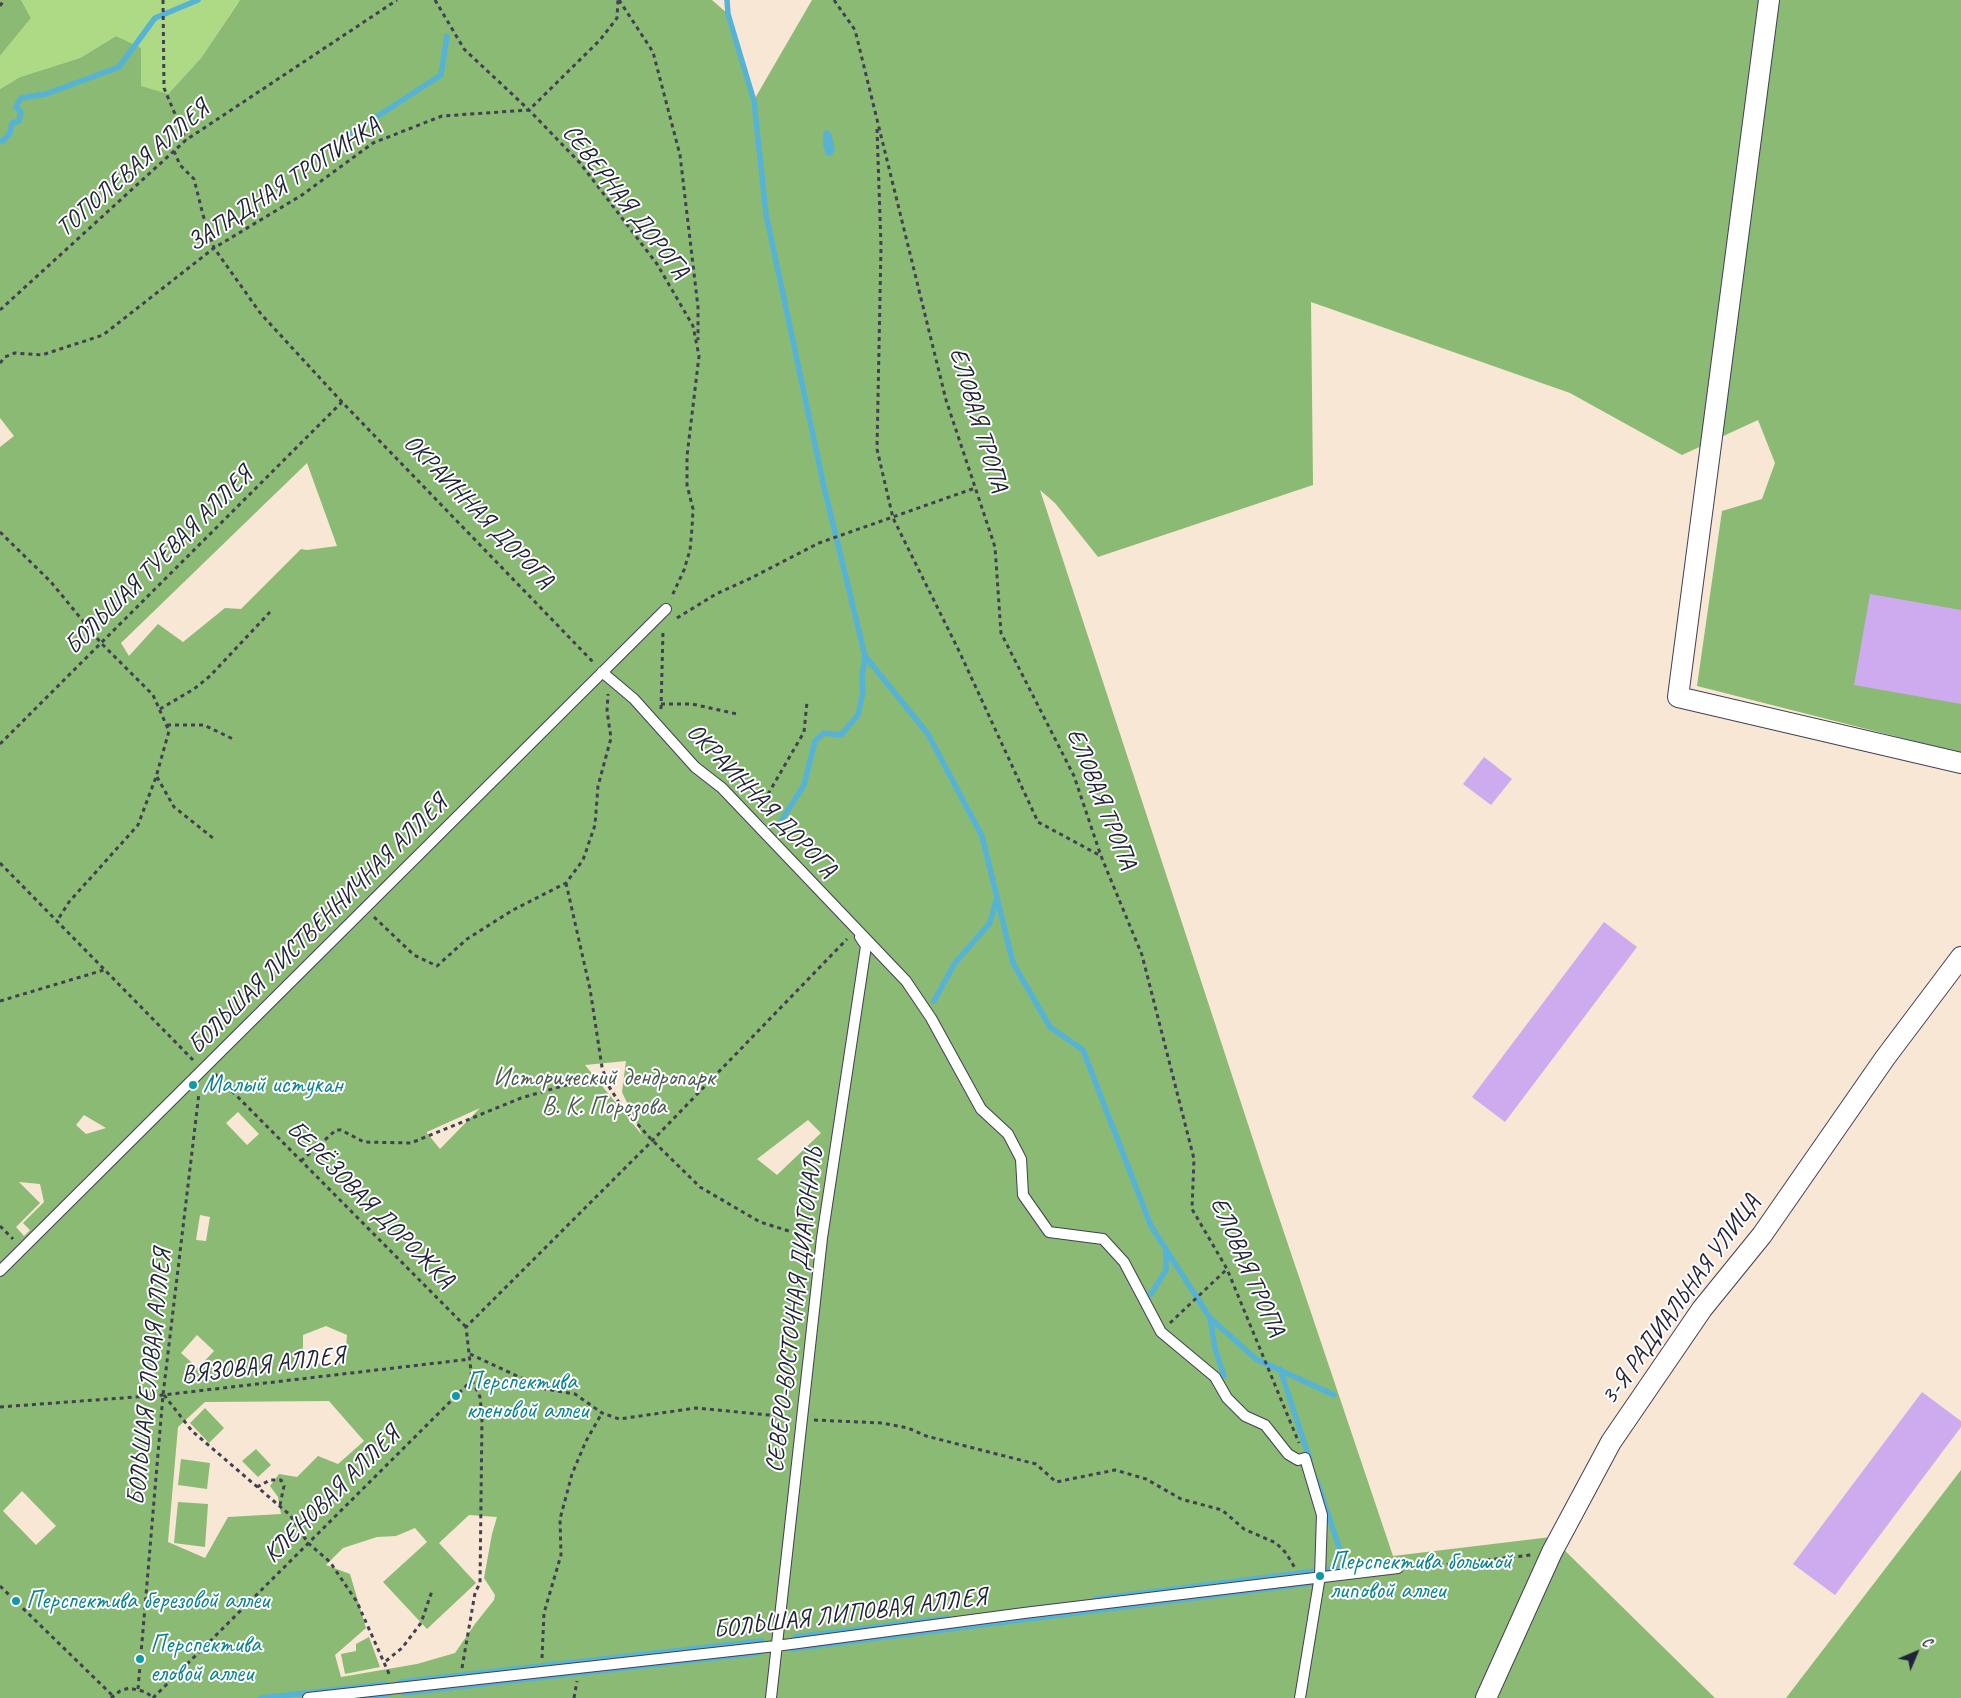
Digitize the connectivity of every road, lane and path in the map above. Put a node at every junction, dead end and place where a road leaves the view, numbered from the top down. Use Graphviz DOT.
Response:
graph roads {
  1 [pos="4,0"];
  2 [pos="163,0"];
  3 [pos="398,0"];
  4 [pos="435,0"];
  5 [pos="619,0"];
  6 [pos="834,0"];
  7 [pos="1769,0"];
  8 [pos="0,6"];
  9 [pos="529,110"];
  10 [pos="877,121"];
  11 [pos="186,140"];
  12 [pos="174,151"];
  13 [pos="214,248"];
  14 [pos="0,310"];
  15 [pos="699,356"];
  16 [pos="0,363"];
  17 [pos="342,402"];
  18 [pos="975,488"];
  19 [pos="893,518"];
  20 [pos="0,532"];
  21 [pos="666,610"];
  22 [pos="270,612"];
  23 [pos="663,627"];
  24 [pos="101,643"];
  25 [pos="605,674"];
  26 [pos="807,702"];
  27 [pos="661,704"];
  28 [pos="160,709"];
  29 [pos="737,714"];
  30 [pos="167,725"];
  31 [pos="660,728"];
  32 [pos="233,739"];
  33 [pos="0,744"];
  34 [pos="1961,764"];
  35 [pos="156,777"];
  36 [pos="755,823"];
  37 [pos="214,838"];
  38 [pos="1101,856"];
  39 [pos="0,862"];
  40 [pos="566,883"];
  41 [pos="364,908"];
  42 [pos="57,921"];
  43 [pos="856,930"];
  44 [pos="1961,957"];
  45 [pos="104,970"];
  46 [pos="0,1000"];
  47 [pos="204,1068"];
  48 [pos="608,1085"];
  49 [pos="652,1141"];
  50 [pos="301,1161"];
  51 [pos="0,1226"];
  52 [pos="822,1238"];
  53 [pos="22,1249"];
  54 [pos="1227,1269"];
  55 [pos="0,1271"];
  56 [pos="466,1327"];
  57 [pos="1161,1332"];
  58 [pos="470,1354"];
  59 [pos="471,1359"];
  60 [pos="472,1380"];
  61 [pos="163,1395"];
  62 [pos="0,1408"];
  63 [pos="602,1413"];
  64 [pos="802,1418"];
  65 [pos="1305,1458"];
  66 [pos="256,1487"];
  67 [pos="280,1505"];
  68 [pos="308,1543"];
  69 [pos="1552,1552"];
  70 [pos="1398,1568"];
  71 [pos="1415,1568"];
  72 [pos="1320,1576"];
  73 [pos="1306,1578"];
  74 [pos="0,1586"];
  75 [pos="432,1591"];
  76 [pos="776,1646"];
  77 [pos="386,1661"];
  78 [pos="541,1672"];
  79 [pos="460,1681"];
  80 [pos="395,1688"];
  81 [pos="138,1689"];
  82 [pos="112,1697"];
  83 [pos="153,1698"];
  84 [pos="308,1698"];
  85 [pos="771,1698"];
  86 [pos="1300,1698"];
  87 [pos="1486,1698"];
  1 -- 8 [label="path"];
  2 -- 11 [label="path"];
  3 -- 11 [label="path, ТОПОЛЕВАЯ АЛЛЕЯ"];
  4 -- 9 [label="path, СЕВЕРНАЯ ДОРОГА"];
  5 -- 9 [label="path"];
  5 -- 15 [label="path"];
  6 -- 10 [label="path, ЕЛОВАЯ ТРОПА"];
  7 -- 34 [label="street"];
  9 -- 13 [label="path, ЗАПАДНАЯ ТРОПИНКА"];
  9 -- 15 [label="path, СЕВЕРНАЯ ДОРОГА"];
  10 -- 18 [label="path, ЕЛОВАЯ ТРОПА"];
  10 -- 19 [label="path"];
  11 -- 12 [label="path, ТОПОЛЕВАЯ АЛЛЕЯ"];
  12 -- 13 [label="path, ОКРАИННАЯ ДОРОГА"];
  12 -- 14 [label="path, ТОПОЛЕВАЯ АЛЛЕЯ"];
  13 -- 16 [label="path, ЗАПАДНАЯ ТРОПИНКА"];
  13 -- 17 [label="path, ОКРАИННАЯ ДОРОГА"];
  15 -- 21 [label="path, СЕВЕРНАЯ ДОРОГА"];
  17 -- 24 [label="path, БОЛЬШАЯ ТУЕВАЯ АЛЛЕЯ"];
  17 -- 25 [label="path, ОКРАИННАЯ ДОРОГА"];
  18 -- 19 [label="path"];
  18 -- 38 [label="path, ЕЛОВАЯ ТРОПА"];
  19 -- 23 [label="path"];
  19 -- 38 [label="path"];
  20 -- 24 [label="path"];
  21 -- 23 [label="path, СЕВЕРНАЯ ДОРОГА"];
  21 -- 25 [label="lane, БОЛЬШАЯ ЛИСТВЕННИЧНАЯ АЛЛЕЯ"];
  22 -- 28 [label="path"];
  23 -- 27 [label="path, СЕВЕРНАЯ ДОРОГА"];
  24 -- 28 [label="path"];
  24 -- 33 [label="path, БОЛЬШАЯ ТУЕВАЯ АЛЛЕЯ"];
  25 -- 31 [label="lane, ОКРАИННАЯ ДОРОГА"];
  25 -- 40 [label="path"];
  25 -- 41 [label="lane, БОЛЬШАЯ ЛИСТВЕННИЧНАЯ АЛЛЕЯ"];
  26 -- 36 [label="path"];
  27 -- 29 [label="path"];
  27 -- 31 [label="path, СЕВЕРНАЯ ДОРОГА"];
  28 -- 30 [label="path"];
  30 -- 32 [label="path"];
  30 -- 35 [label="path"];
  31 -- 36 [label="lane, ОКРАИННАЯ ДОРОГА"];
  35 -- 37 [label="path"];
  35 -- 42 [label="path"];
  36 -- 43 [label="lane, ОКРАИННАЯ ДОРОГА"];
  38 -- 54 [label="path, ЕЛОВАЯ ТРОПА"];
  39 -- 42 [label="path, БЕРЁЗОВАЯ ДОРОЖКА"];
  40 -- 41 [label="path"];
  40 -- 48 [label="path"];
  41 -- 47 [label="lane, БОЛЬШАЯ ЛИСТВЕННИЧНАЯ АЛЛЕЯ"];
  42 -- 45 [label="path, БЕРЁЗОВАЯ ДОРОЖКА"];
  43 -- 49 [label="path"];
  43 -- 52 [label="lane, СЕВЕРО-ВОСТОЧНАЯ ДИАГОНАЛЬ"];
  43 -- 57 [label="lane, ОКРАИННАЯ ДОРОГА"];
  44 -- 69 [label="street, 3-Я РАДИАЛЬНАЯ УЛИЦА"];
  45 -- 46 [label="path"];
  45 -- 47 [label="path, БЕРЁЗОВАЯ ДОРОЖКА"];
  47 -- 50 [label="path, БЕРЁЗОВАЯ ДОРОЖКА"];
  47 -- 53 [label="lane, БОЛЬШАЯ ЛИСТВЕННИЧНАЯ АЛЛЕЯ"];
  47 -- 61 [label="path, БОЛЬШАЯ ЕЛОВАЯ АЛЛЕЯ"];
  48 -- 49 [label="path"];
  48 -- 50 [label="path"];
  49 -- 52 [label="path"];
  49 -- 56 [label="path"];
  50 -- 56 [label="path, БЕРЁЗОВАЯ ДОРОЖКА"];
  51 -- 53 [label="path"];
  52 -- 64 [label="lane, СЕВЕРО-ВОСТОЧНАЯ ДИАГОНАЛЬ"];
  53 -- 55 [label="lane, БОЛЬШАЯ ЛИСТВЕННИЧНАЯ АЛЛЕЯ"];
  54 -- 57 [label="path"];
  54 -- 65 [label="path, ЕЛОВАЯ ТРОПА"];
  56 -- 58 [label="path"];
  57 -- 65 [label="lane, ОКРАИННАЯ ДОРОГА"];
  58 -- 59 [label="path"];
  58 -- 63 [label="path"];
  59 -- 60 [label="path"];
  59 -- 61 [label="path, ВЯЗОВАЯ АЛЛЕЯ"];
  60 -- 68 [label="path, КЛЕНОВАЯ АЛЛЕЯ"];
  60 -- 79 [label="path"];
  61 -- 62 [label="path, ВЯЗОВАЯ АЛЛЕЯ"];
  61 -- 66 [label="path"];
  61 -- 81 [label="path, БОЛЬШАЯ ЕЛОВАЯ АЛЛЕЯ"];
  63 -- 64 [label="path"];
  63 -- 78 [label="path"];
  64 -- 73 [label="path"];
  64 -- 76 [label="lane, СЕВЕРО-ВОСТОЧНАЯ ДИАГОНАЛЬ"];
  65 -- 72 [label="lane"];
  66 -- 67 [label="path"];
  66 -- 67 [label="path"];
  67 -- 68 [label="path"];
  68 -- 77 [label="path"];
  68 -- 83 [label="path, КЛЕНОВАЯ АЛЛЕЯ"];
  69 -- 71 [label="path"];
  69 -- 87 [label="street, 3-Я РАДИАЛЬНАЯ УЛИЦА"];
  70 -- 72 [label="lane, БОЛЬШАЯ ЛИПОВАЯ АЛЛЕЯ"];
  72 -- 73 [label="lane, БОЛЬШАЯ ЛИПОВАЯ АЛЛЕЯ"];
  72 -- 86 [label="lane"];
  73 -- 76 [label="lane, БОЛЬШАЯ ЛИПОВАЯ АЛЛЕЯ"];
  74 -- 82 [label="path"];
  75 -- 77 [label="path"];
  76 -- 78 [label="lane, БОЛЬШАЯ ЛИПОВАЯ АЛЛЕЯ"];
  76 -- 85 [label="lane, СЕВЕРО-ВОСТОЧНАЯ ДИАГОНАЛЬ"];
  77 -- 80 [label="path"];
  78 -- 79 [label="lane, БОЛЬШАЯ ЛИПОВАЯ АЛЛЕЯ"];
  79 -- 80 [label="lane, БОЛЬШАЯ ЛИПОВАЯ АЛЛЕЯ"];
  80 -- 84 [label="lane, БОЛЬШАЯ ЛИПОВАЯ АЛЛЕЯ"];
  81 -- 82 [label="path"];
  81 -- 83 [label="path"];
}
